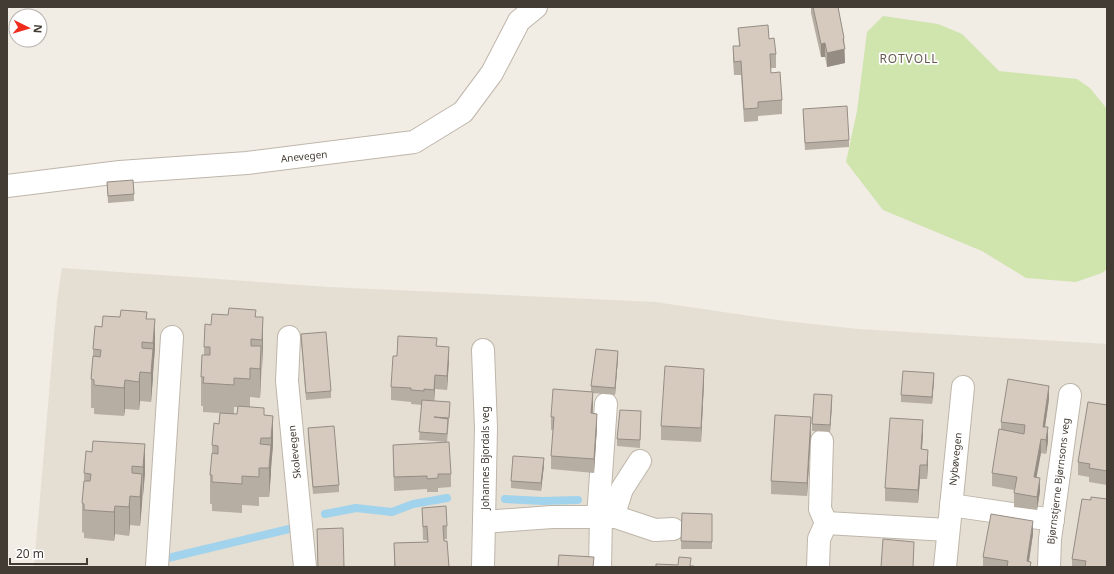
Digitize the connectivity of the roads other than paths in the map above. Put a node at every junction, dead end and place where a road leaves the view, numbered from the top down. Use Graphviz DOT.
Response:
graph roads {
  1 [pos="536,7"];
  2 [pos="7,186"];
  3 [pos="172,337"];
  4 [pos="289,337"];
  5 [pos="482,350"];
  6 [pos="963,387"];
  7 [pos="1070,395"];
  8 [pos="606,404"];
  9 [pos="822,441"];
  10 [pos="640,461"];
  11 [pos="951,505"];
  12 [pos="604,517"];
  13 [pos="1052,520"];
  14 [pos="484,522"];
  15 [pos="826,523"];
  16 [pos="673,529"];
  17 [pos="948,530"];
  18 [pos="157,567"];
  19 [pos="305,567"];
  20 [pos="483,567"];
  21 [pos="600,567"];
  22 [pos="818,567"];
  23 [pos="945,567"];
  24 [pos="1049,567"];
  1 -- 2 [label="street, Anevegen"];
  3 -- 18 [label="street"];
  4 -- 19 [label="street, Skolevegen"];
  5 -- 14 [label="street, Johannes Bjordals veg"];
  6 -- 11 [label="street, Nybøvegen"];
  7 -- 13 [label="street, Bjørnstjerne Bjørnsons veg"];
  8 -- 12 [label="street"];
  9 -- 15 [label="street"];
  10 -- 12 [label="street"];
  11 -- 13 [label="street"];
  11 -- 17 [label="street, Nybøvegen"];
  12 -- 14 [label="street"];
  12 -- 16 [label="street"];
  12 -- 21 [label="street"];
  13 -- 24 [label="street, Bjørnstjerne Bjørnsons veg"];
  14 -- 20 [label="street, Johannes Bjordals veg"];
  15 -- 17 [label="street"];
  15 -- 22 [label="street"];
  17 -- 23 [label="street, Nybøvegen"];
}
